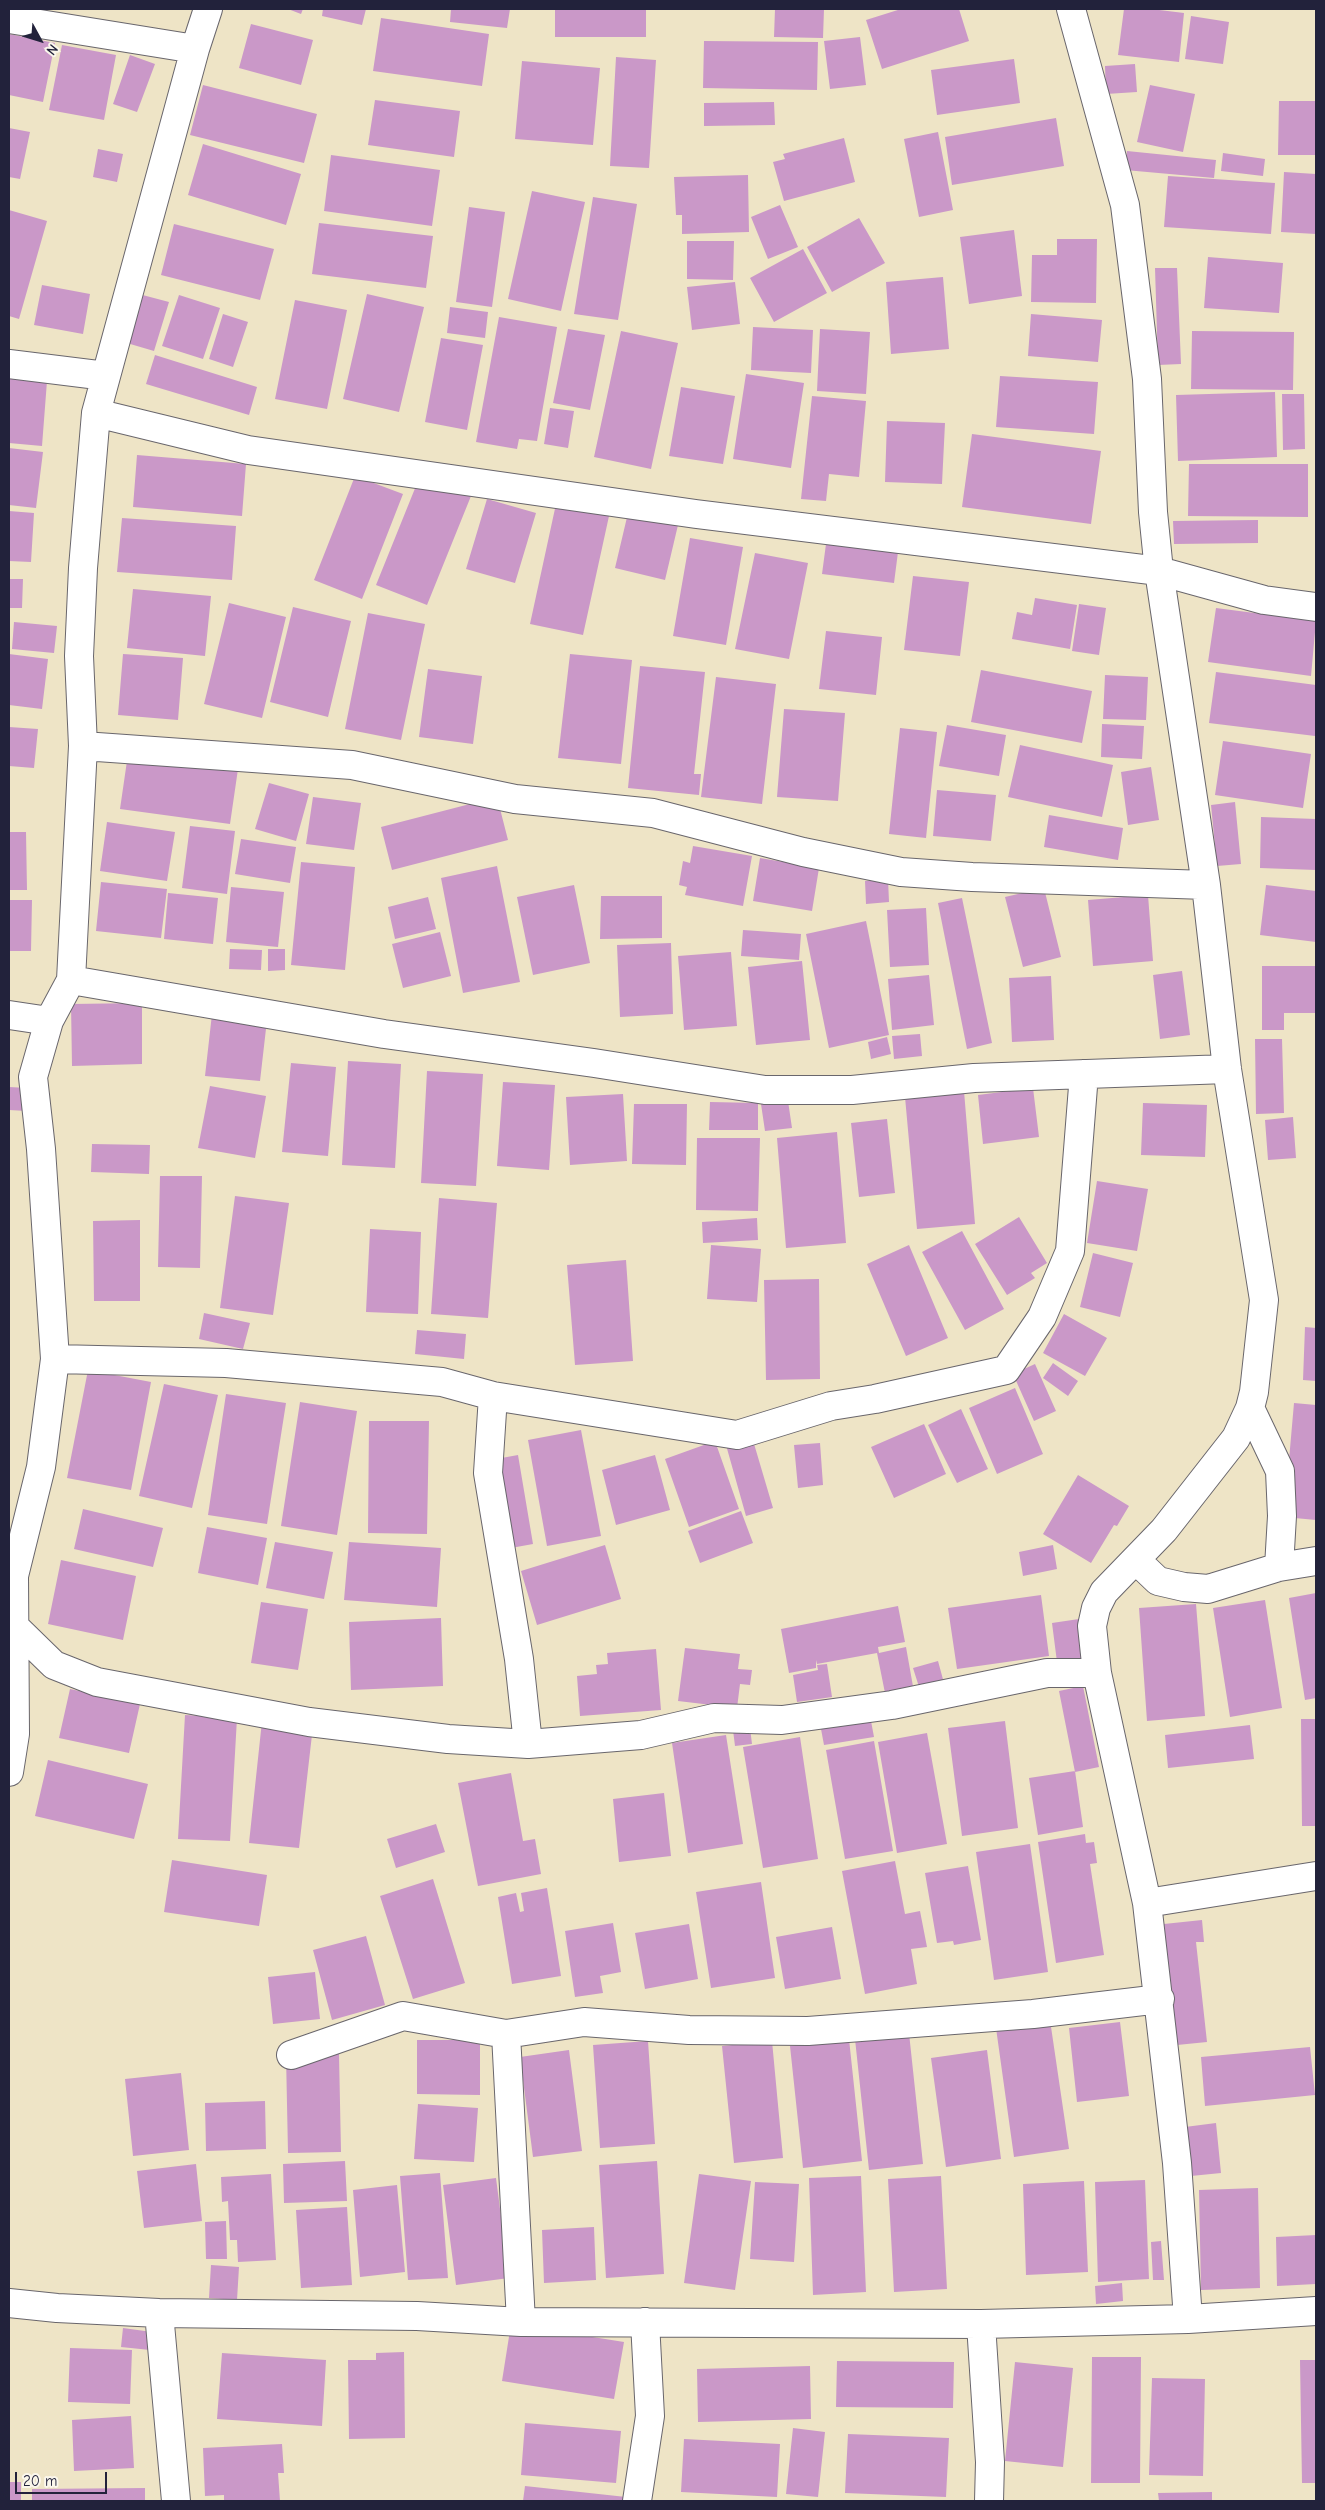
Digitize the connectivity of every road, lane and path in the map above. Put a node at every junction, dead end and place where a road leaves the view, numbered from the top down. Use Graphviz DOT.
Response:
graph roads {
  1 [pos="208,9"];
  2 [pos="1072,9"];
  3 [pos="9,19"];
  4 [pos="195,48"];
  5 [pos="9,364"];
  6 [pos="106,376"];
  7 [pos="96,413"];
  8 [pos="1159,571"];
  9 [pos="1316,607"];
  10 [pos="83,746"];
  11 [pos="1206,885"];
  12 [pos="71,980"];
  13 [pos="9,1014"];
  14 [pos="49,1021"];
  15 [pos="1227,1069"];
  16 [pos="1084,1074"];
  17 [pos="55,1359"];
  18 [pos="493,1396"];
  19 [pos="1250,1408"];
  20 [pos="1136,1560"];
  21 [pos="1316,1561"];
  22 [pos="1279,1567"];
  23 [pos="13,1626"];
  24 [pos="1096,1673"];
  25 [pos="528,1744"];
  26 [pos="9,1772"];
  27 [pos="1316,1876"];
  28 [pos="1147,1903"];
  29 [pos="1160,1999"];
  30 [pos="506,2034"];
  31 [pos="291,2055"];
  32 [pos="9,2303"];
  33 [pos="1316,2311"];
  34 [pos="159,2313"];
  35 [pos="1188,2319"];
  36 [pos="521,2322"];
  37 [pos="645,2322"];
  38 [pos="981,2324"];
  39 [pos="176,2501"];
  40 [pos="637,2501"];
  41 [pos="989,2501"];
  1 -- 4 [label="street"];
  2 -- 8 [label="street"];
  3 -- 4 [label="street"];
  4 -- 6 [label="street"];
  5 -- 6 [label="street"];
  6 -- 7 [label="street"];
  7 -- 8 [label="street"];
  7 -- 10 [label="street"];
  8 -- 9 [label="street"];
  8 -- 11 [label="street"];
  10 -- 11 [label="street"];
  10 -- 12 [label="street"];
  11 -- 15 [label="street"];
  12 -- 14 [label="street"];
  12 -- 16 [label="street"];
  13 -- 14 [label="street"];
  14 -- 17 [label="street"];
  15 -- 16 [label="street"];
  15 -- 19 [label="street"];
  16 -- 18 [label="street"];
  17 -- 18 [label="street"];
  17 -- 23 [label="street"];
  18 -- 25 [label="street"];
  19 -- 20 [label="street"];
  19 -- 22 [label="street"];
  20 -- 22 [label="street"];
  20 -- 24 [label="street"];
  21 -- 22 [label="street"];
  23 -- 25 [label="street"];
  23 -- 26 [label="street"];
  24 -- 25 [label="street"];
  24 -- 28 [label="street"];
  27 -- 28 [label="street"];
  28 -- 29 [label="street"];
  29 -- 30 [label="street"];
  29 -- 35 [label="street"];
  30 -- 31 [label="street"];
  30 -- 36 [label="street"];
  32 -- 34 [label="street"];
  33 -- 35 [label="street"];
  34 -- 36 [label="street"];
  34 -- 39 [label="street"];
  35 -- 38 [label="street"];
  36 -- 37 [label="street"];
  37 -- 38 [label="street"];
  37 -- 40 [label="street"];
  38 -- 41 [label="street"];
}
